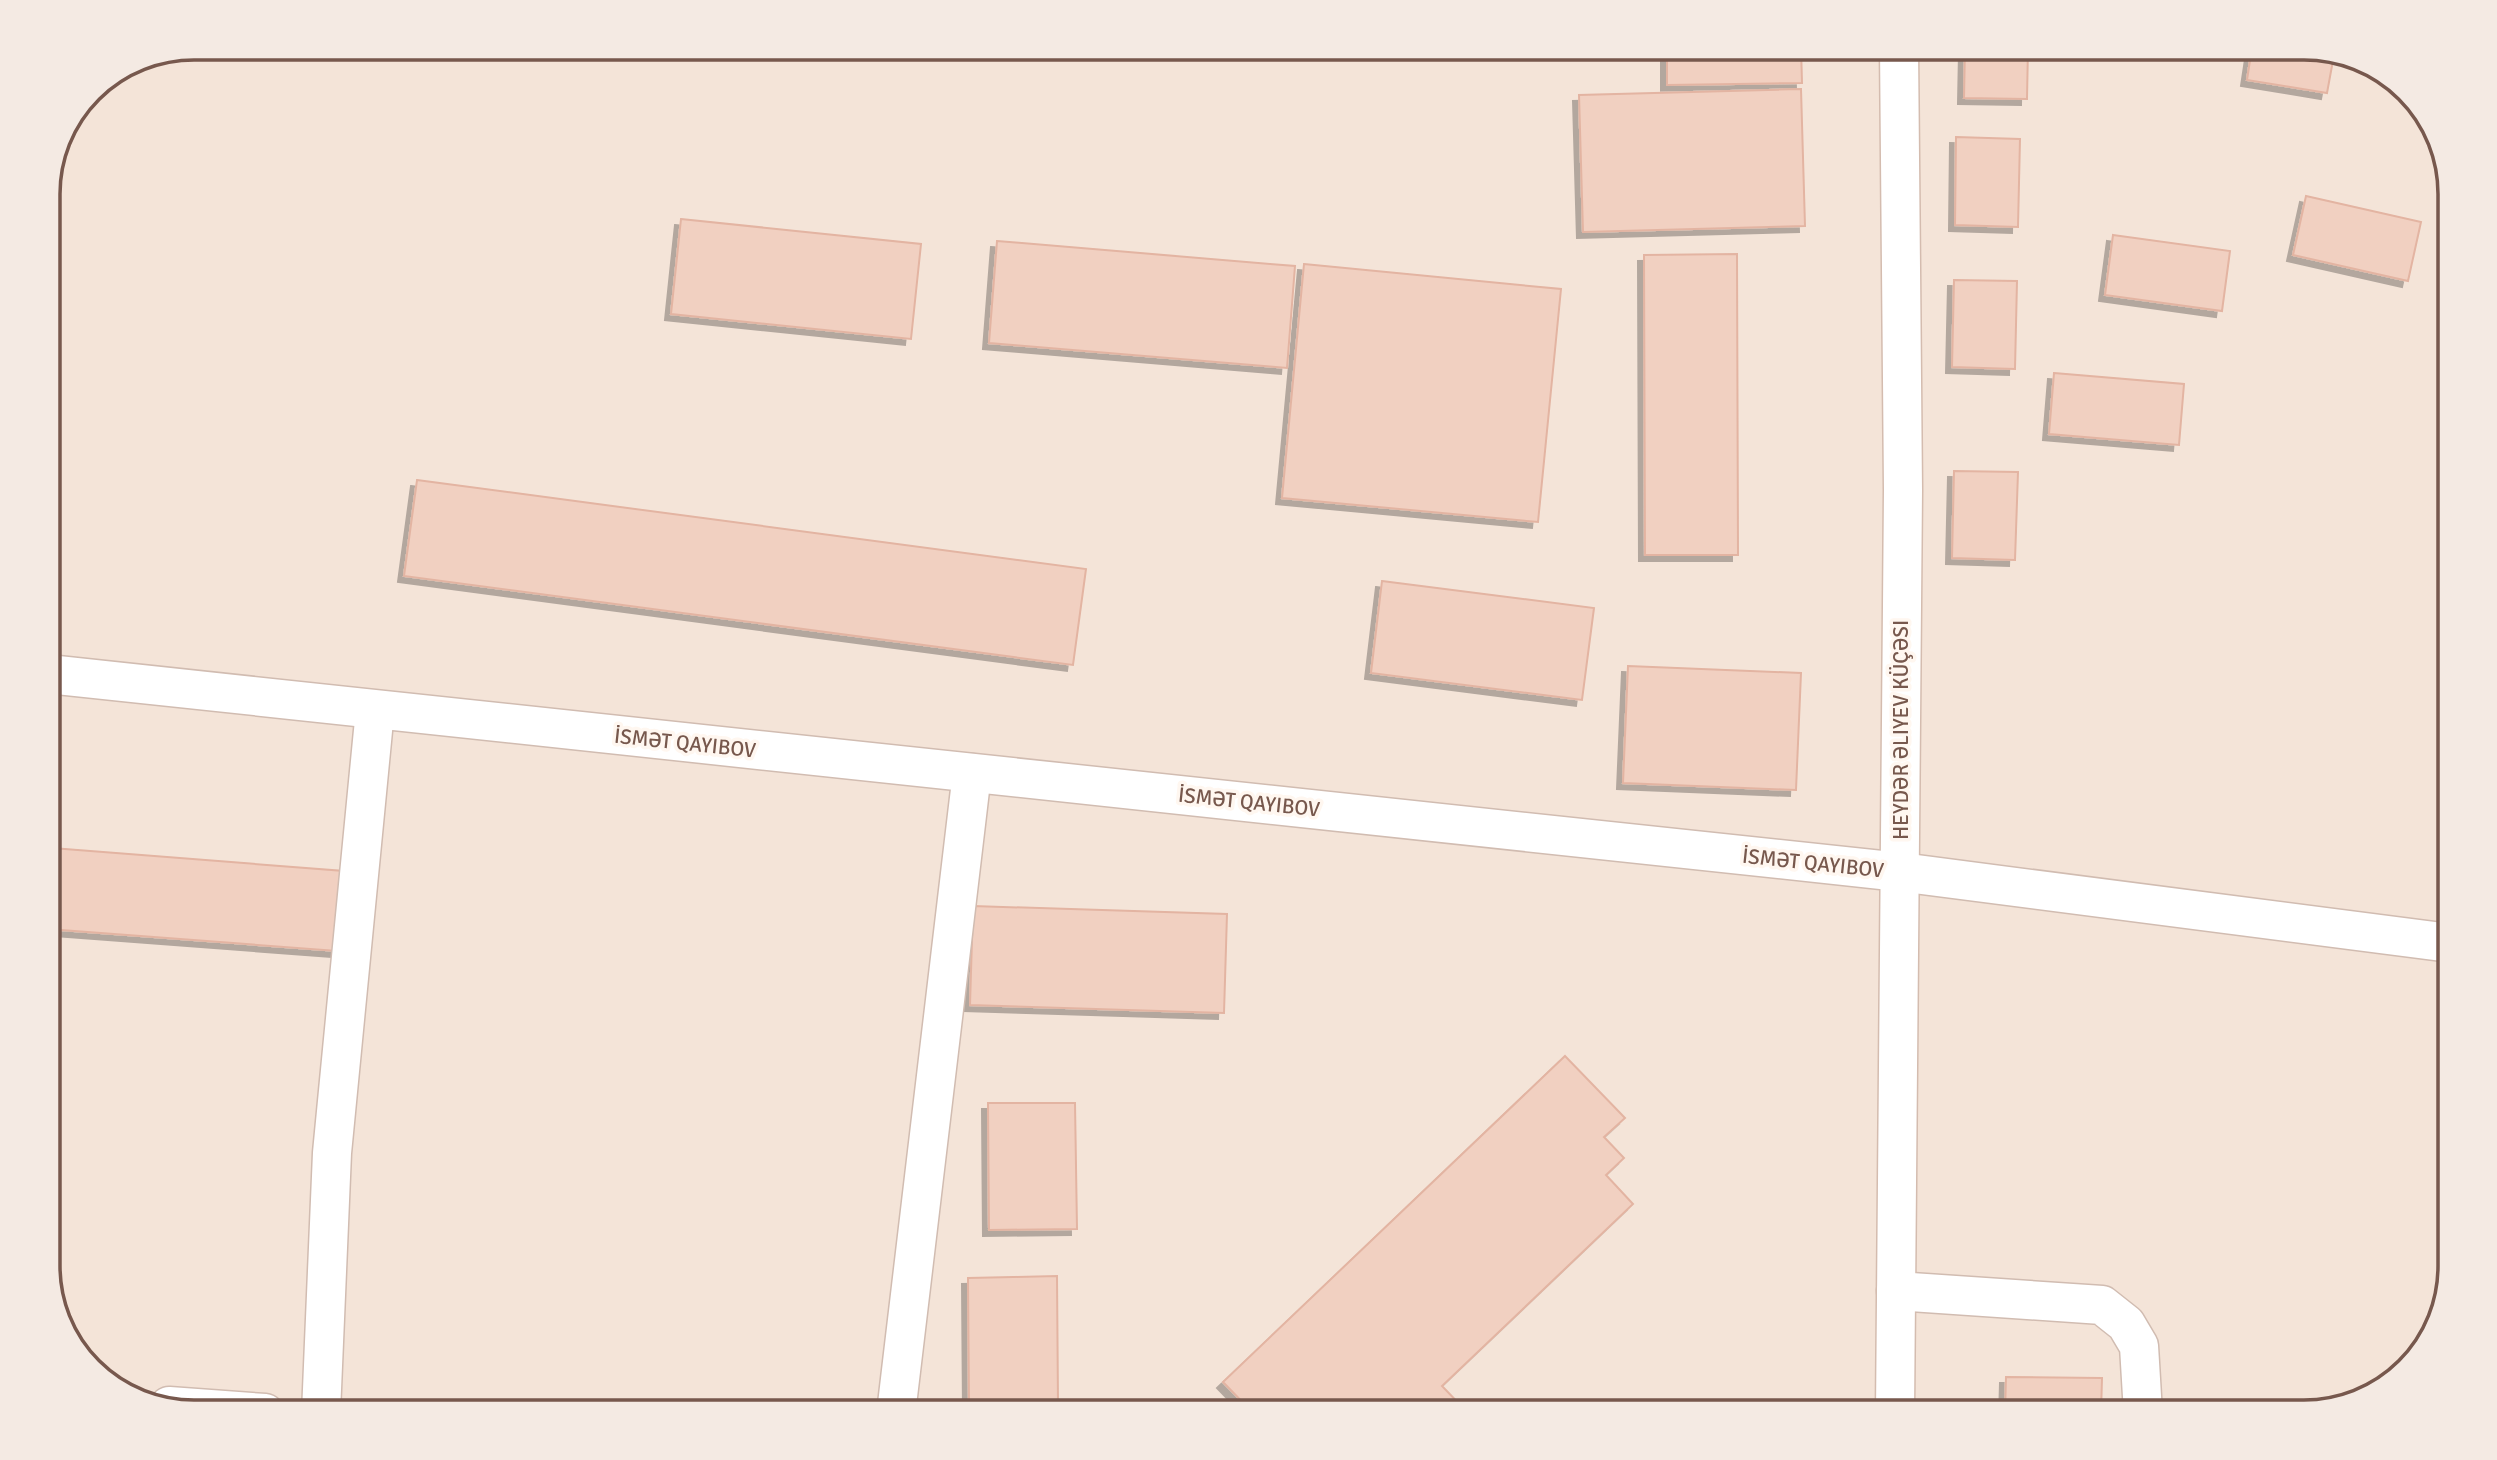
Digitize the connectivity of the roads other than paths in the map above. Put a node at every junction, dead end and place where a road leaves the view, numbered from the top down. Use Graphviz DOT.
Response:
graph roads {
  1 [pos="1899,60"];
  2 [pos="60,675"];
  3 [pos="375,710"];
  4 [pos="972,773"];
  5 [pos="1900,872"];
  6 [pos="2438,941"];
  7 [pos="1896,1290"];
  8 [pos="322,1400"];
  9 [pos="898,1400"];
  10 [pos="1895,1400"];
  11 [pos="2142,1400"];
  1 -- 5 [label="street, HEYDƏR ƏLIYEV KÜÇƏSI"];
  2 -- 3 [label="street"];
  3 -- 4 [label="street"];
  3 -- 8 [label="street"];
  4 -- 5 [label="street"];
  4 -- 9 [label="street"];
  5 -- 6 [label="street"];
  5 -- 7 [label="street, HEYDƏR ƏLIYEV KÜÇƏSI"];
  7 -- 10 [label="street, HEYDƏR ƏLIYEV KÜÇƏSI"];
  7 -- 11 [label="street"];
}
